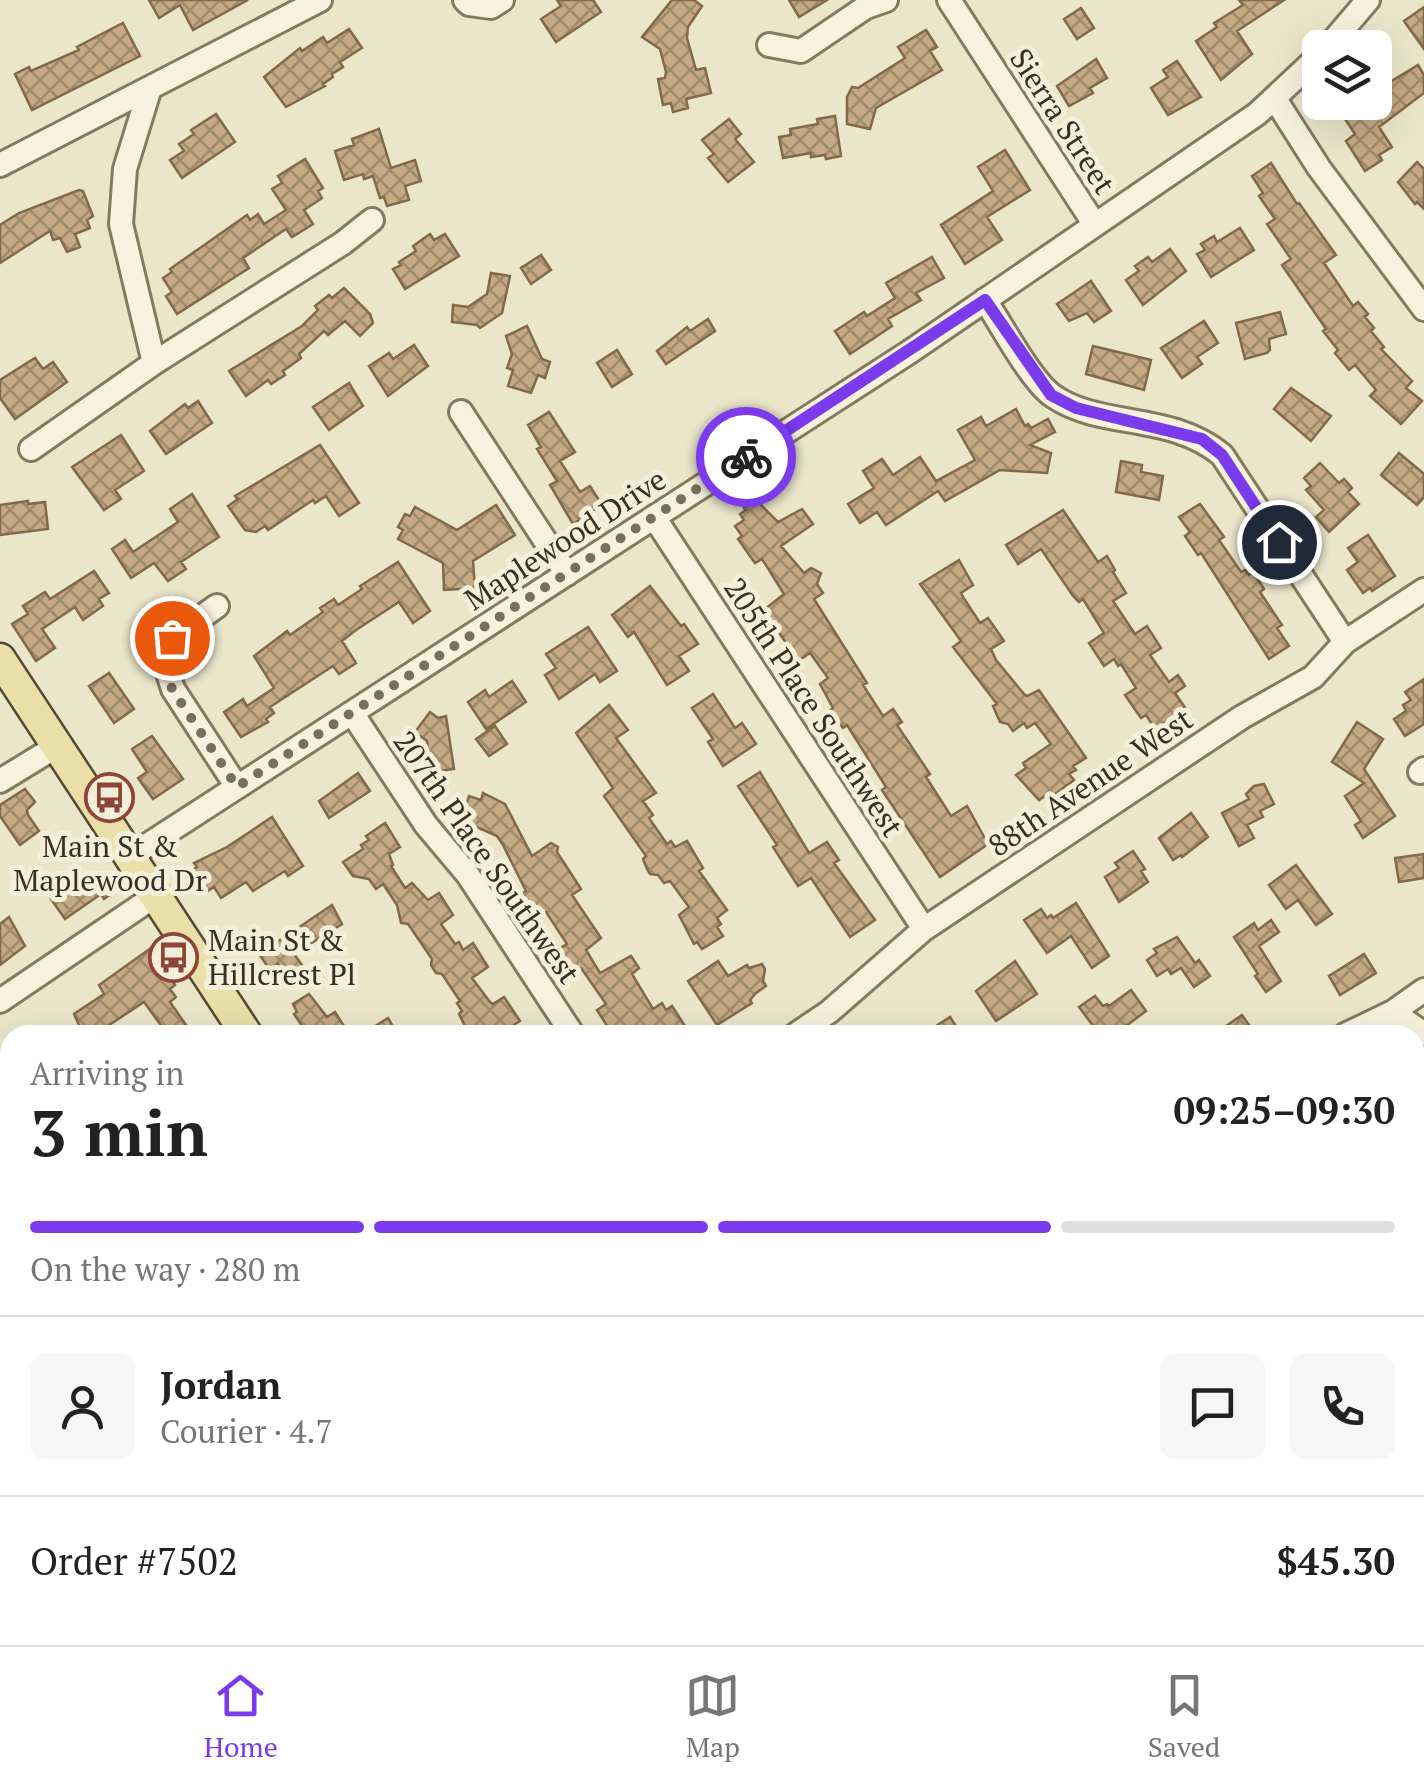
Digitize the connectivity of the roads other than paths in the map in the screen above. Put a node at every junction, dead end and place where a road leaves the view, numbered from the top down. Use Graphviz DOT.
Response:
graph roads {
  1 [pos="320,0"];
  2 [pos="465,0"];
  3 [pos="502,0"];
  4 [pos="886,0"];
  5 [pos="948,0"];
  6 [pos="1368,0"];
  7 [pos="1342,30"];
  8 [pos="769,45"];
  9 [pos="1302,73"];
  10 [pos="149,91"];
  11 [pos="1275,99"];
  12 [pos="0,165"];
  13 [pos="372,220"];
  14 [pos="1095,225"];
  15 [pos="985,300"];
  16 [pos="1424,309"];
  17 [pos="154,363"];
  18 [pos="461,412"];
  19 [pos="31,449"];
  20 [pos="654,517"];
  21 [pos="567,574"];
  22 [pos="1424,590"];
  23 [pos="217,606"];
  24 [pos="1345,642"];
  25 [pos="0,658"];
  26 [pos="352,713"];
  27 [pos="57,746"];
  28 [pos="0,781"];
  29 [pos="237,787"];
  30 [pos="129,857"];
  31 [pos="154,896"];
  32 [pos="924,929"];
  33 [pos="1424,990"];
  34 [pos="0,1001"];
  35 [pos="1393,1012"];
  36 [pos="240,1025"];
  37 [pos="566,1025"];
  38 [pos="810,1025"];
  39 [pos="1366,1025"];
  40 [pos="1411,1025"];
  1 -- 10 [label="street"];
  2 -- 3 [label="street"];
  4 -- 8 [label="street"];
  5 -- 14 [label="street, Sierra Street"];
  6 -- 7 [label="street"];
  9 -- 11 [label="street, Maplewood Drive"];
  10 -- 12 [label="street"];
  10 -- 17 [label="street"];
  11 -- 14 [label="street, Maplewood Drive"];
  11 -- 16 [label="street"];
  13 -- 17 [label="street"];
  14 -- 15 [label="street, Maplewood Drive"];
  15 -- 20 [label="street, Maplewood Drive"];
  15 -- 24 [label="street"];
  17 -- 19 [label="street"];
  18 -- 21 [label="street"];
  20 -- 21 [label="street, Maplewood Drive"];
  20 -- 32 [label="street, 205th Place Southwest"];
  21 -- 26 [label="street, Maplewood Drive"];
  22 -- 24 [label="street, 88th Avenue West"];
  23 -- 29 [label="street"];
  24 -- 32 [label="street, 88th Avenue West"];
  25 -- 27 [label="main road"];
  26 -- 29 [label="street, Maplewood Drive"];
  26 -- 37 [label="street, 207th Place Southwest"];
  27 -- 28 [label="street"];
  27 -- 30 [label="main road"];
  29 -- 30 [label="street, Maplewood Drive"];
  30 -- 31 [label="main road"];
  31 -- 34 [label="street"];
  31 -- 36 [label="main road"];
  32 -- 38 [label="street, 88th Avenue West"];
  33 -- 35 [label="street"];
  35 -- 39 [label="street"];
  35 -- 40 [label="street"];
}
